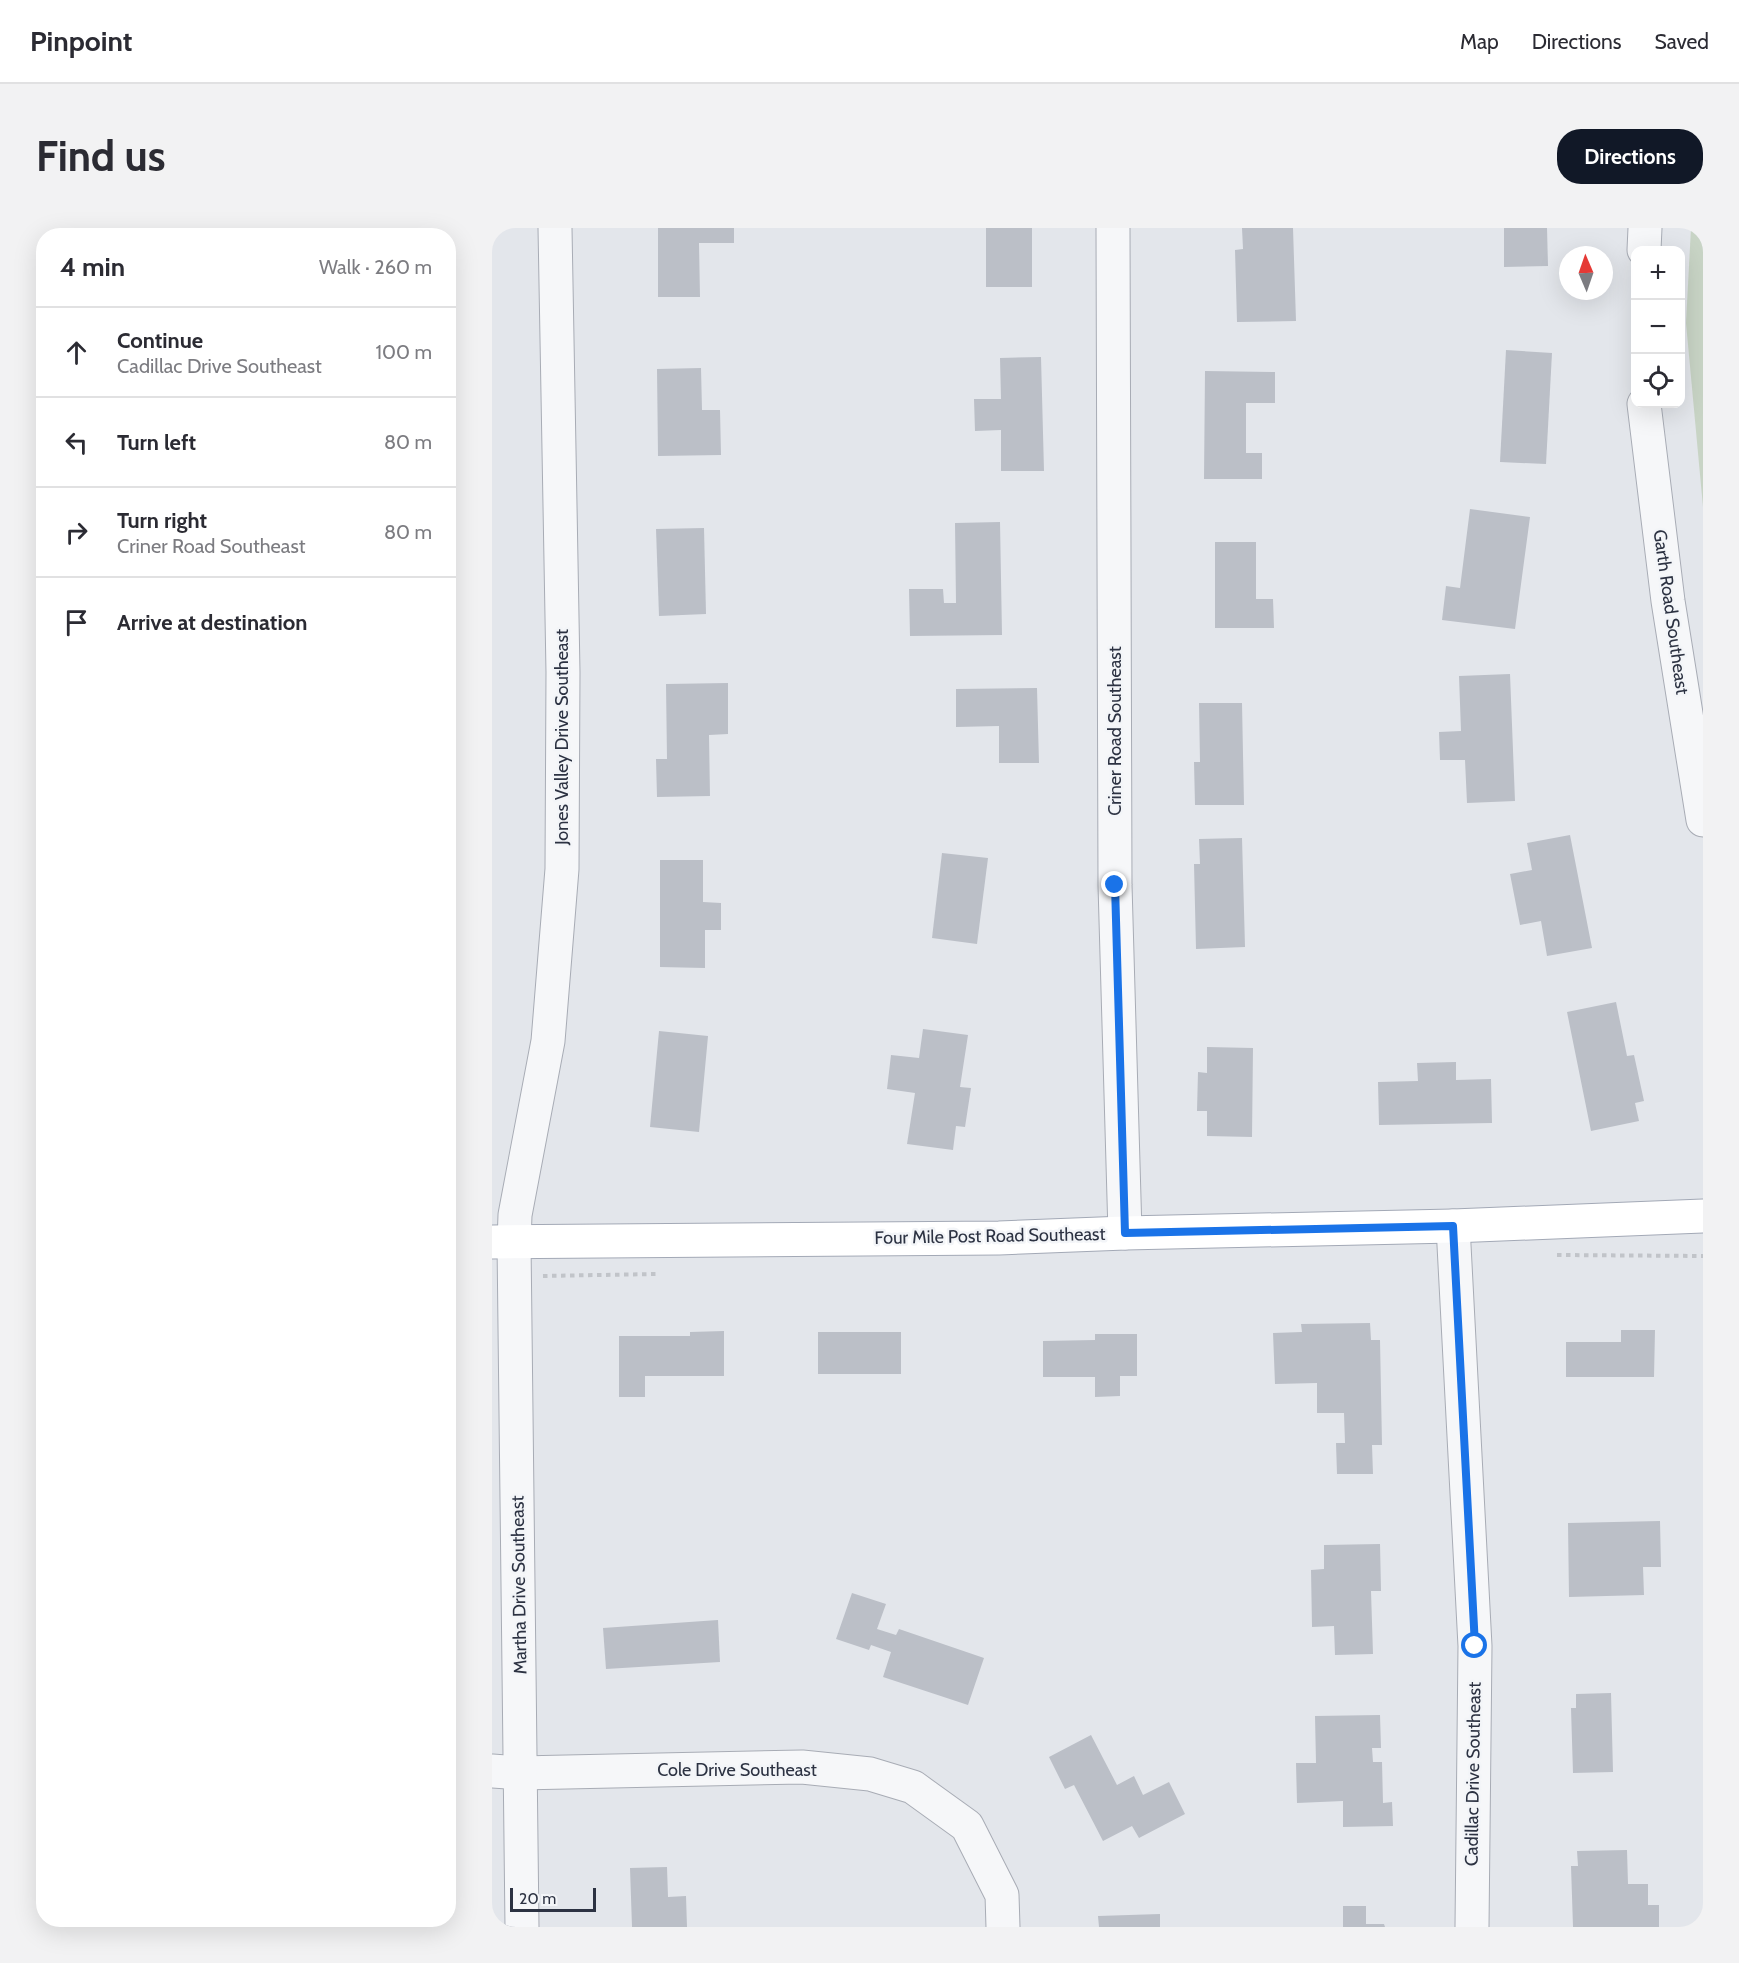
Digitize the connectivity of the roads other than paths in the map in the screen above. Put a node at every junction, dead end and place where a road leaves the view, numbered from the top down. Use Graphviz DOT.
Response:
graph roads {
  1 [pos="555,228"];
  2 [pos="1113,228"];
  3 [pos="1645,228"];
  4 [pos="1644,246"];
  5 [pos="1644,408"];
  6 [pos="1703,820"];
  7 [pos="1703,1216"];
  8 [pos="1453,1226"];
  9 [pos="1125,1233"];
  10 [pos="503,1242"];
  11 [pos="506,1772"];
  12 [pos="522,1927"];
  13 [pos="1003,1927"];
  14 [pos="1472,1927"];
  1 -- 10 [label="street, Jones Valley Drive Southeast"];
  2 -- 9 [label="street, Criner Road Southeast"];
  3 -- 4 [label="street"];
  5 -- 6 [label="street, Garth Road Southeast"];
  7 -- 8 [label="main road, Four Mile Post Road Southeast"];
  8 -- 9 [label="main road, Four Mile Post Road Southeast"];
  8 -- 14 [label="street, Cadillac Drive Southeast"];
  9 -- 10 [label="main road, Four Mile Post Road Southeast"];
  10 -- 11 [label="street, Martha Drive Southeast"];
  11 -- 12 [label="street, Martha Drive Southeast"];
  11 -- 13 [label="street, Cole Drive Southeast"];
}
